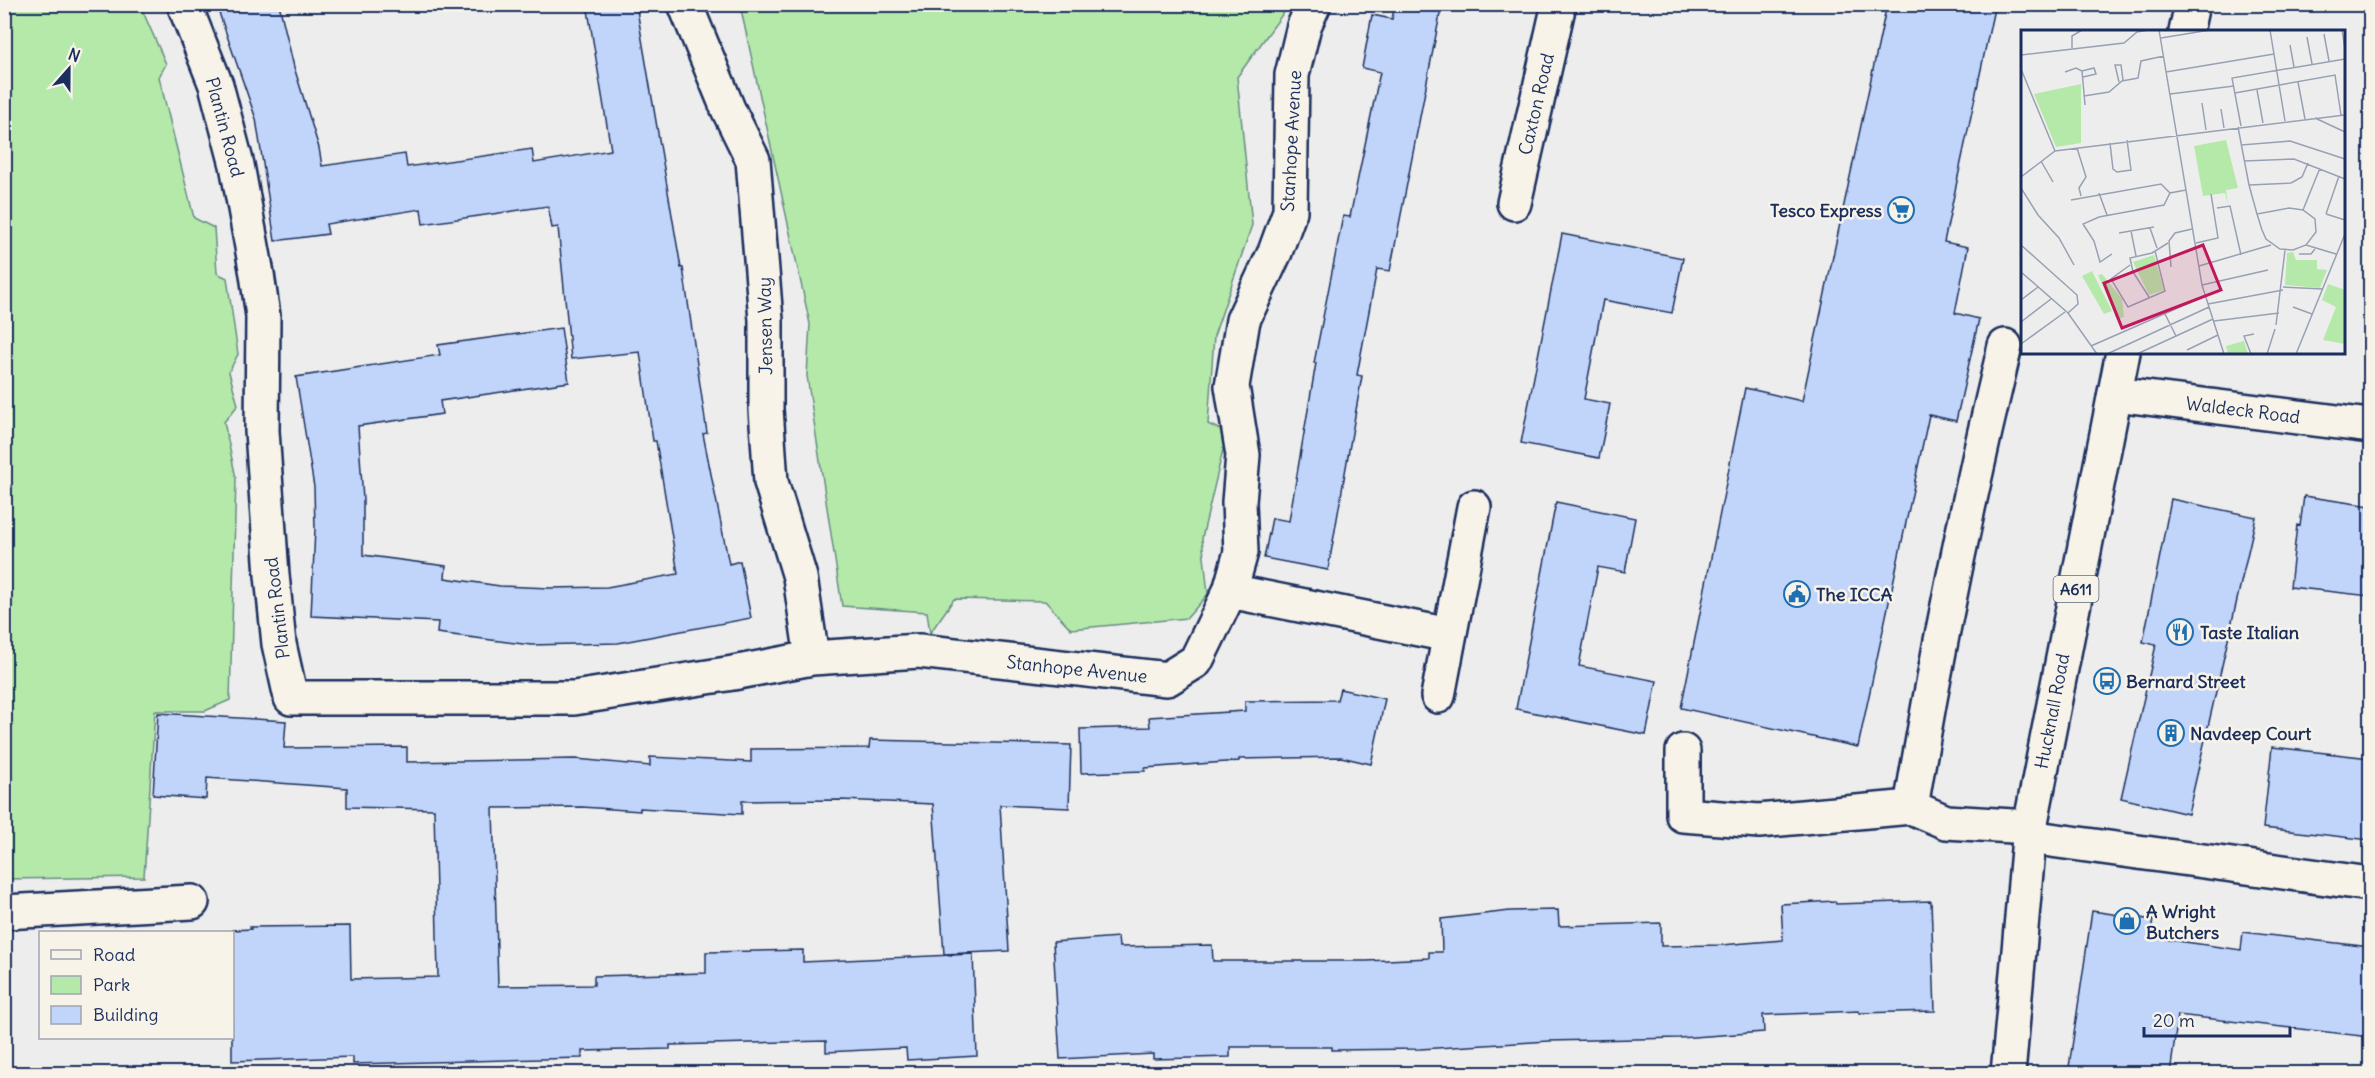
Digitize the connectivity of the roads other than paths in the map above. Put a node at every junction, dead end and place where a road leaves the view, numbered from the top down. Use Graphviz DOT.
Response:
graph roads {
  1 [pos="184,4"];
  2 [pos="685,4"];
  3 [pos="1314,4"];
  4 [pos="1559,4"];
  5 [pos="2192,4"];
  6 [pos="2186,30"];
  7 [pos="1514,203"];
  8 [pos="2005,346"];
  9 [pos="2123,354"];
  10 [pos="2115,394"];
  11 [pos="2370,426"];
  12 [pos="1474,507"];
  13 [pos="1230,591"];
  14 [pos="1449,635"];
  15 [pos="812,658"];
  16 [pos="1438,696"];
  17 [pos="1683,751"];
  18 [pos="1911,807"];
  19 [pos="2029,832"];
  20 [pos="2370,884"];
  21 [pos="192,902"];
  22 [pos="4,912"];
  23 [pos="2008,1074"];
  1 -- 15 [label="street, Plantin Road"];
  2 -- 15 [label="street, Jensen Way"];
  3 -- 13 [label="street, Stanhope Avenue"];
  4 -- 7 [label="street, Caxton Road"];
  5 -- 6 [label="street"];
  8 -- 18 [label="street"];
  9 -- 10 [label="street, Hucknall Road / A611"];
  10 -- 11 [label="street, Waldeck Road"];
  10 -- 19 [label="street, Hucknall Road / A611"];
  12 -- 14 [label="street"];
  13 -- 14 [label="street"];
  13 -- 15 [label="street, Stanhope Avenue"];
  14 -- 16 [label="street"];
  17 -- 18 [label="street"];
  18 -- 19 [label="street"];
  19 -- 20 [label="street"];
  19 -- 23 [label="street, Hucknall Road / A611"];
  21 -- 22 [label="street"];
}
